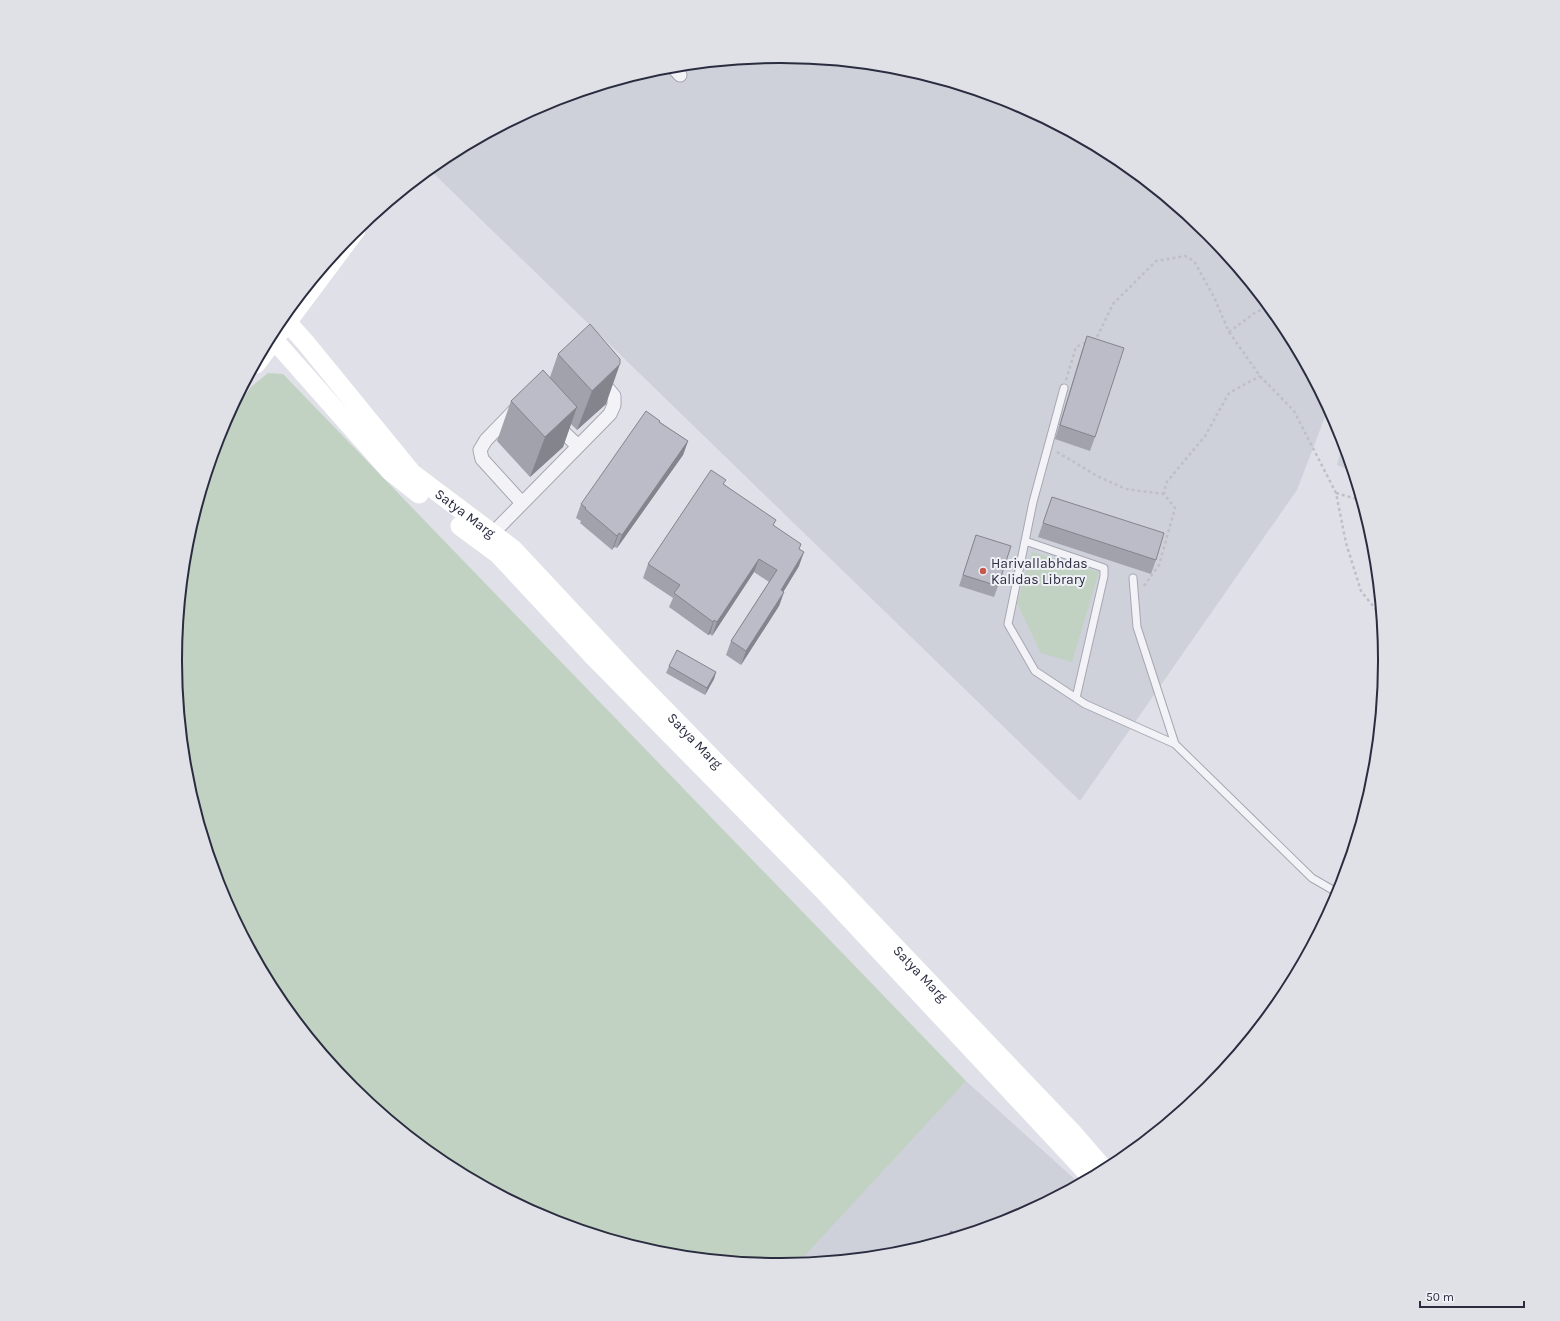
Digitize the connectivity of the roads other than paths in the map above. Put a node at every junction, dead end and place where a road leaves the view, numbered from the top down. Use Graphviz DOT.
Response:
graph roads {
  1 [pos="288,322"];
  2 [pos="276,341"];
  3 [pos="591,369"];
  4 [pos="1064,388"];
  5 [pos="528,397"];
  6 [pos="544,414"];
  7 [pos="578,446"];
  8 [pos="522,503"];
  9 [pos="493,534"];
  10 [pos="1025,541"];
  11 [pos="1133,578"];
  12 [pos="568,618"];
  13 [pos="1076,698"];
  14 [pos="1174,744"];
  15 [pos="1332,889"];
  16 [pos="1100,1165"];
  17 [pos="1086,1173"];
  1 -- 9 [label="main road, Satya Marg"];
  2 -- 12 [label="main road, Satya Marg"];
  3 -- 7 [label="street"];
  4 -- 10 [label="lane"];
  5 -- 8 [label="street"];
  6 -- 7 [label="street"];
  7 -- 8 [label="street"];
  8 -- 9 [label="street"];
  9 -- 12 [label="main road, Satya Marg"];
  10 -- 13 [label="lane"];
  10 -- 13 [label="lane"];
  11 -- 14 [label="lane"];
  12 -- 16 [label="main road, Satya Marg"];
  12 -- 17 [label="main road, Satya Marg"];
  13 -- 14 [label="lane"];
  14 -- 15 [label="lane"];
}
